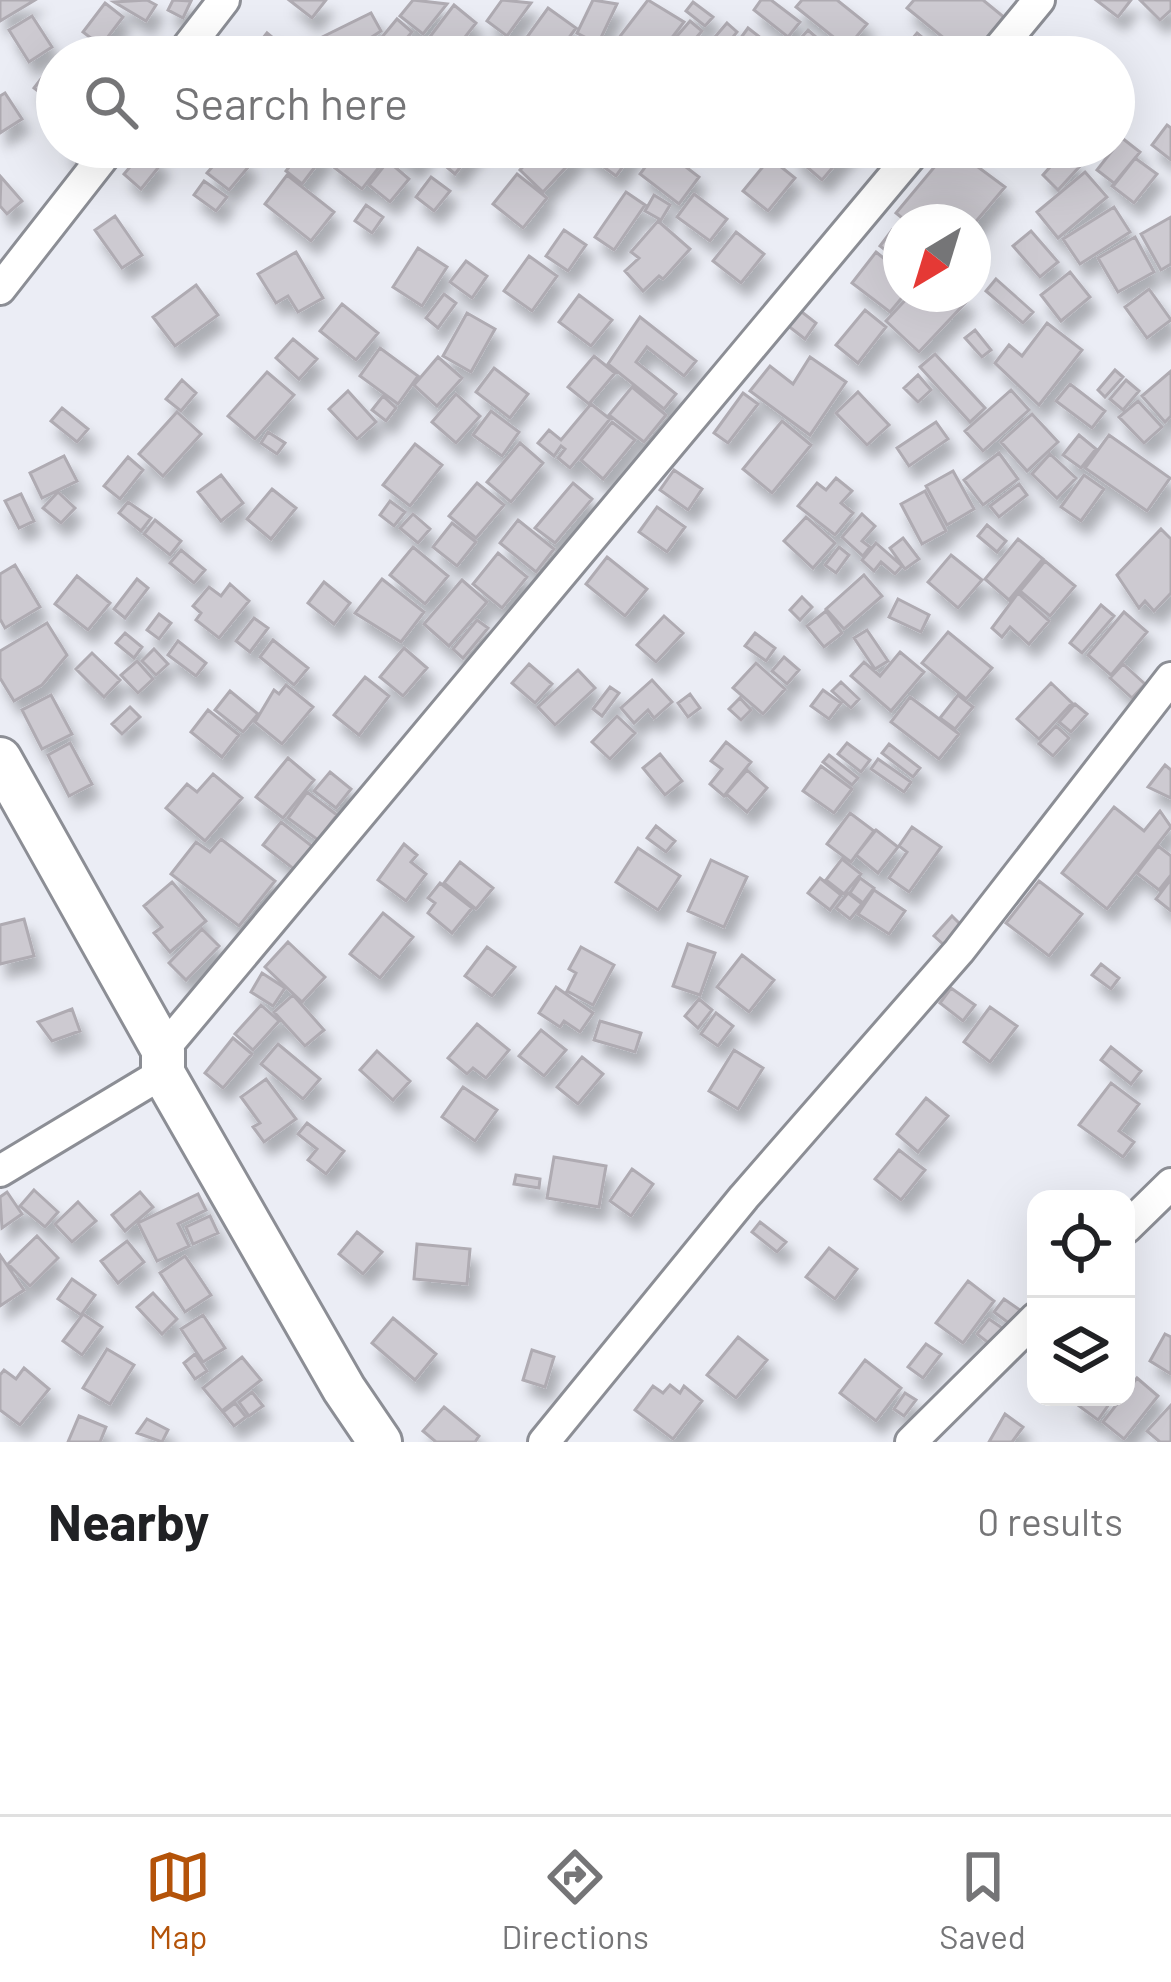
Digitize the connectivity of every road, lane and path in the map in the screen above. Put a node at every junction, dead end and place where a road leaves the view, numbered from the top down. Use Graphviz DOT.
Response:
graph roads {
  1 [pos="224,0"];
  2 [pos="1039,0"];
  3 [pos="197,36"];
  4 [pos="1009,36"];
  5 [pos="95,168"];
  6 [pos="901,168"];
  7 [pos="0,289"];
  8 [pos="1171,678"];
  9 [pos="0,759"];
  10 [pos="163,1062"];
  11 [pos="0,1171"];
  12 [pos="1171,1184"];
  13 [pos="1135,1219"];
  14 [pos="1027,1327"];
  15 [pos="380,1442"];
  16 [pos="544,1442"];
  17 [pos="911,1442"];
  1 -- 3 [label="street"];
  2 -- 4 [label="street"];
  5 -- 7 [label="street"];
  6 -- 10 [label="street"];
  8 -- 16 [label="street"];
  9 -- 10 [label="street"];
  10 -- 11 [label="street"];
  10 -- 15 [label="street"];
  12 -- 13 [label="street"];
  14 -- 17 [label="street"];
}
